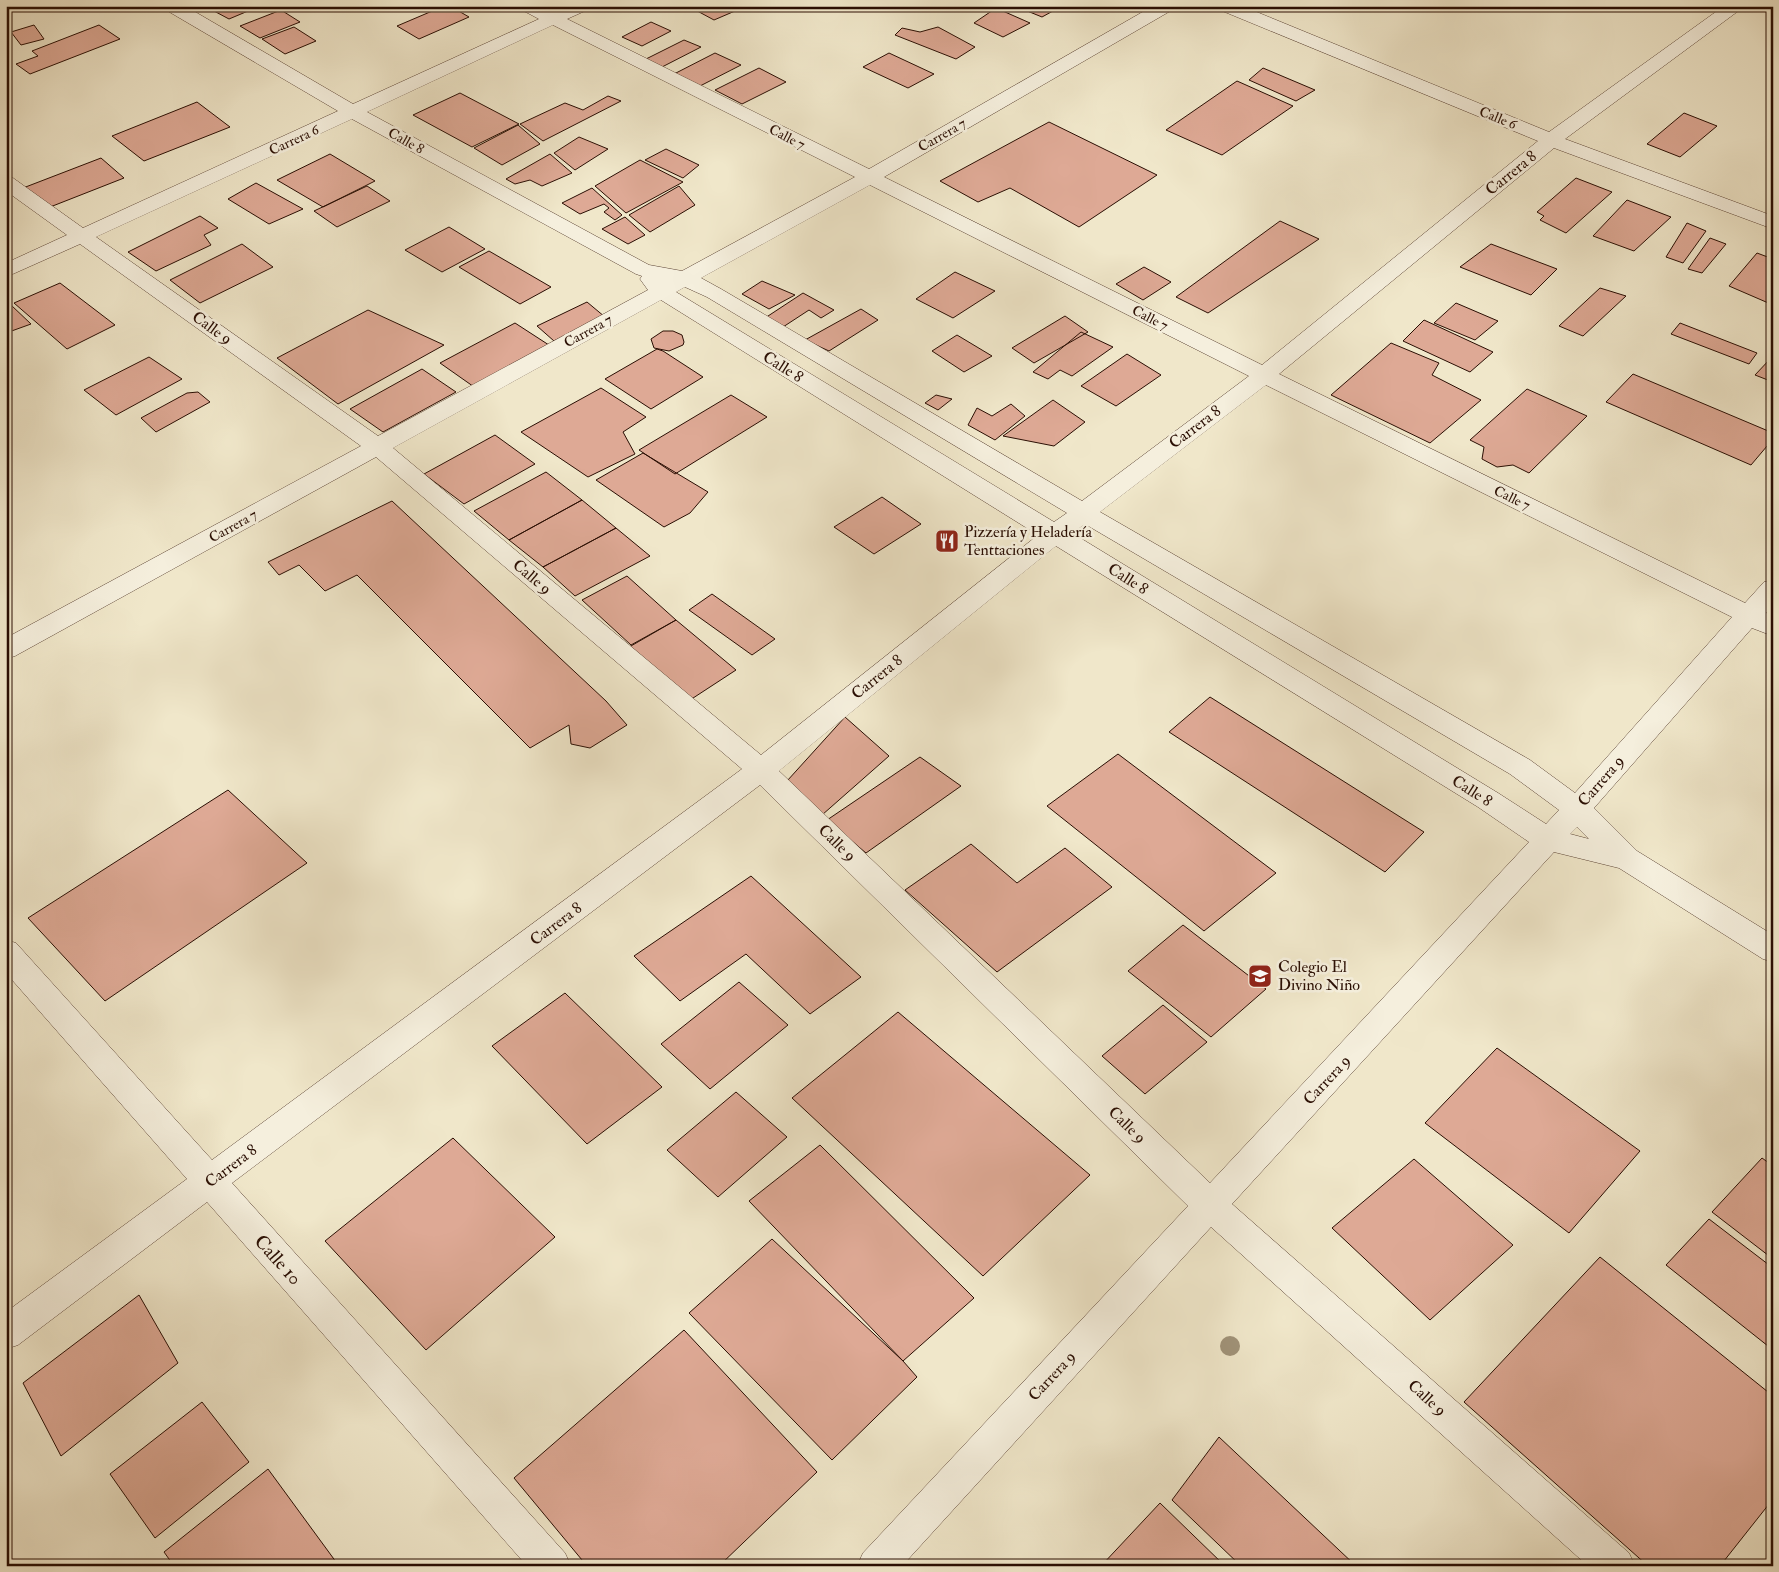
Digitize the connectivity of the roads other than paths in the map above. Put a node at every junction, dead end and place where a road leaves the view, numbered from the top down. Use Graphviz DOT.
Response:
graph roads {
  1 [pos="11,6"];
  2 [pos="172,6"];
  3 [pos="528,6"];
  4 [pos="581,6"];
  5 [pos="1166,6"];
  6 [pos="1226,6"];
  7 [pos="1736,6"];
  8 [pos="6,8"];
  9 [pos="554,19"];
  10 [pos="354,112"];
  11 [pos="1551,140"];
  12 [pos="868,178"];
  13 [pos="6,182"];
  14 [pos="1773,223"];
  15 [pos="83,236"];
  16 [pos="643,270"];
  17 [pos="6,271"];
  18 [pos="684,278"];
  19 [pos="660,291"];
  20 [pos="1264,375"];
  21 [pos="378,447"];
  22 [pos="1083,512"];
  23 [pos="1055,534"];
  24 [pos="1773,588"];
  25 [pos="1760,621"];
  26 [pos="6,650"];
  27 [pos="761,770"];
  28 [pos="1577,809"];
  29 [pos="1548,840"];
  30 [pos="1627,859"];
  31 [pos="1773,950"];
  32 [pos="6,952"];
  33 [pos="210,1183"];
  34 [pos="1211,1206"];
  35 [pos="6,1333"];
  36 [pos="552,1566"];
  37 [pos="876,1566"];
  38 [pos="1616,1566"];
  1 -- 8 [label="street"];
  2 -- 10 [label="street, Calle 8"];
  3 -- 9 [label="street, Calle 7"];
  4 -- 9 [label="street, Carrera 6"];
  5 -- 12 [label="street, Carrera 7"];
  6 -- 11 [label="street, Calle 6"];
  7 -- 11 [label="street, Carrera 8"];
  9 -- 10 [label="street, Carrera 6"];
  9 -- 12 [label="street, Calle 7"];
  10 -- 15 [label="street, Carrera 6"];
  10 -- 16 [label="street, Calle 8"];
  11 -- 14 [label="street, Calle 6"];
  11 -- 20 [label="street, Carrera 8"];
  12 -- 18 [label="street, Carrera 7"];
  12 -- 20 [label="street, Calle 7"];
  13 -- 15 [label="street, Calle 9"];
  15 -- 17 [label="street, Carrera 6"];
  15 -- 21 [label="street, Calle 9"];
  16 -- 18 [label="street, Calle 8"];
  16 -- 19 [label="street, Calle 8"];
  18 -- 19 [label="street, Carrera 7"];
  18 -- 22 [label="street, Calle 8"];
  19 -- 21 [label="street, Carrera 7"];
  19 -- 23 [label="street, Calle 8"];
  20 -- 22 [label="street, Carrera 8"];
  20 -- 25 [label="street, Calle 7"];
  21 -- 26 [label="street, Carrera 7"];
  21 -- 27 [label="street, Calle 9"];
  22 -- 23 [label="street, Carrera 8"];
  22 -- 28 [label="street, Calle 8"];
  23 -- 27 [label="street, Carrera 8"];
  23 -- 29 [label="street, Calle 8"];
  24 -- 25 [label="street, Carrera 9"];
  25 -- 28 [label="street, Carrera 9"];
  27 -- 33 [label="street, Carrera 8"];
  27 -- 34 [label="street, Calle 9"];
  28 -- 29 [label="street, Carrera 9"];
  28 -- 30 [label="street, Calle 8"];
  29 -- 30 [label="street, Calle 8"];
  29 -- 34 [label="street, Carrera 9"];
  30 -- 31 [label="street, Calle 8"];
  32 -- 33 [label="street, Calle 10"];
  33 -- 35 [label="street, Carrera 8"];
  33 -- 36 [label="street, Calle 10"];
  34 -- 37 [label="street, Carrera 9"];
  34 -- 38 [label="street, Calle 9"];
}
